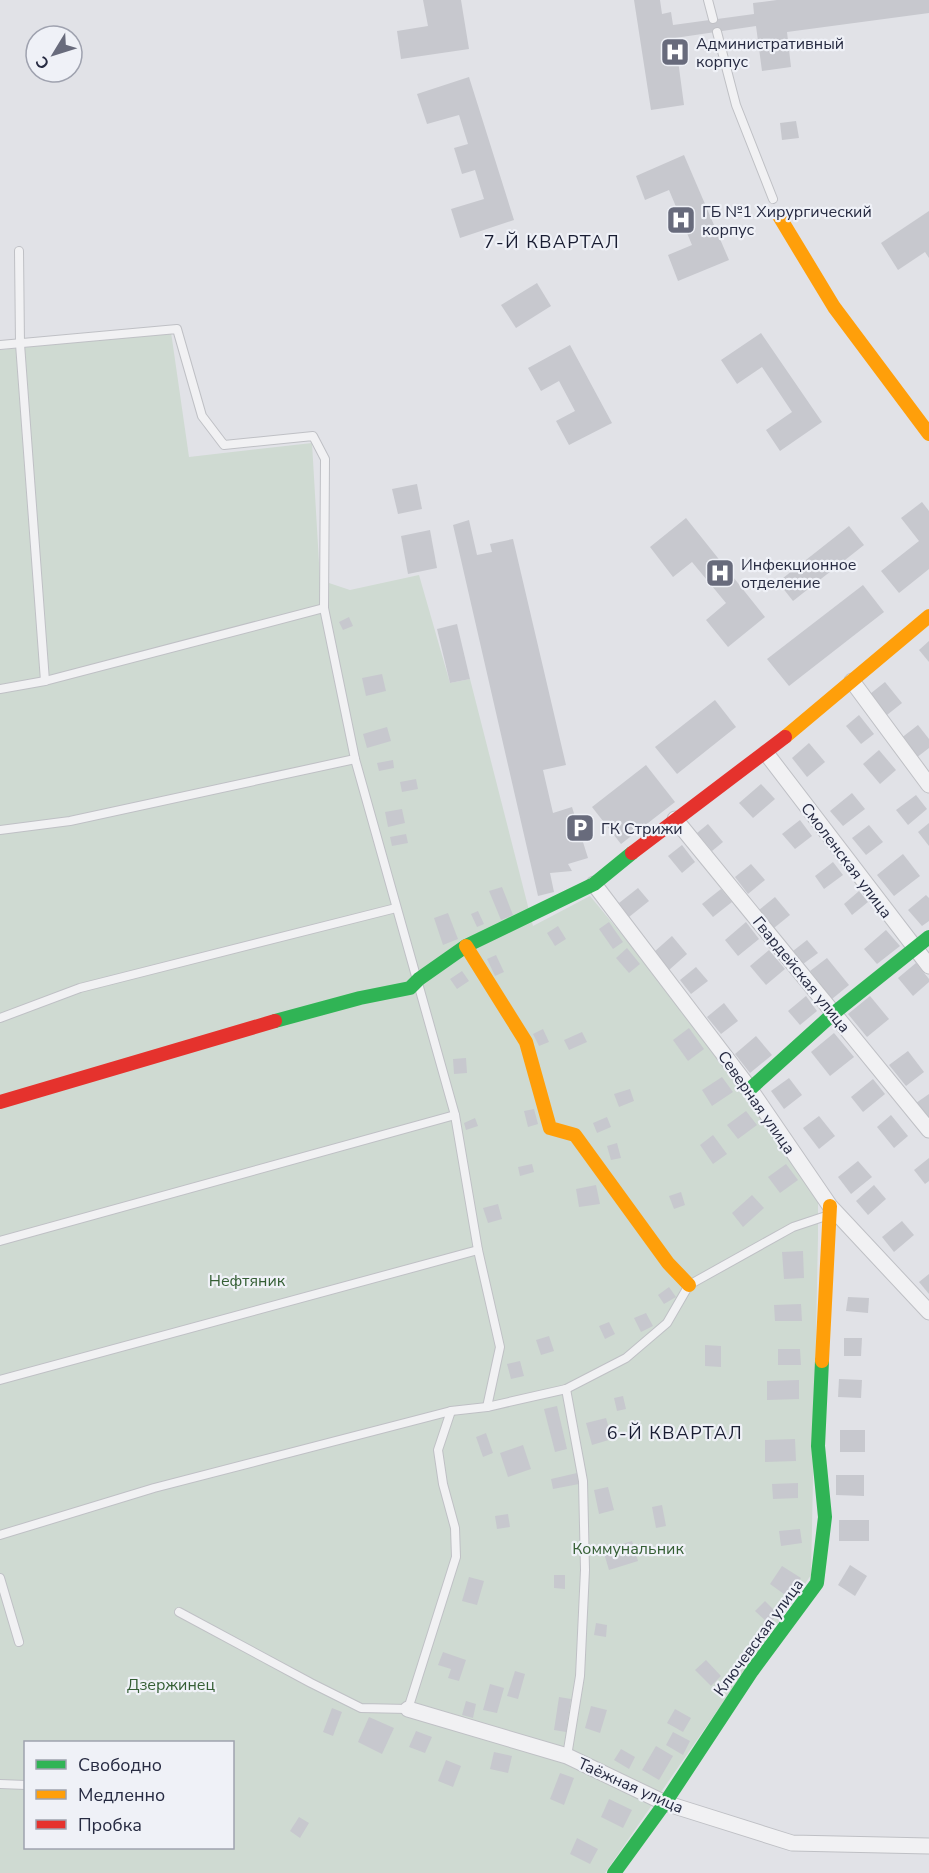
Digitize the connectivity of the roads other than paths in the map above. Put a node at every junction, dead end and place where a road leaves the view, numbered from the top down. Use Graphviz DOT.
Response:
graph roads {
  1 [pos="708,0"];
  2 [pos="713,19"];
  3 [pos="717,32"];
  4 [pos="773,199"];
  5 [pos="779,216"];
  6 [pos="19,251"];
  7 [pos="20,344"];
  8 [pos="0,345"];
  9 [pos="929,434"];
  10 [pos="324,608"];
  11 [pos="929,616"];
  12 [pos="45,681"];
  13 [pos="852,681"];
  14 [pos="0,690"];
  15 [pos="765,753"];
  16 [pos="355,759"];
  17 [pos="929,785"];
  18 [pos="675,819"];
  19 [pos="0,830"];
  20 [pos="594,884"];
  21 [pos="396,908"];
  22 [pos="929,937"];
  23 [pos="466,946"];
  24 [pos="915,949"];
  25 [pos="929,966"];
  26 [pos="418,979"];
  27 [pos="834,1013"];
  28 [pos="0,1018"];
  29 [pos="750,1089"];
  30 [pos="0,1102"];
  31 [pos="455,1115"];
  32 [pos="929,1130"];
  33 [pos="830,1210"];
  34 [pos="0,1241"];
  35 [pos="478,1250"];
  36 [pos="689,1285"];
  37 [pos="928,1308"];
  38 [pos="0,1380"];
  39 [pos="566,1389"];
  40 [pos="487,1407"];
  41 [pos="451,1411"];
  42 [pos="0,1535"];
  43 [pos="0,1578"];
  44 [pos="179,1612"];
  45 [pos="19,1642"];
  46 [pos="408,1709"];
  47 [pos="567,1756"];
  48 [pos="0,1784"];
  49 [pos="24,1785"];
  50 [pos="665,1803"];
  51 [pos="929,1846"];
  52 [pos="614,1873"];
  1 -- 2 [label="lane"];
  3 -- 4 [label="lane"];
  5 -- 9 [label="street"];
  6 -- 7 [label="lane"];
  7 -- 8 [label="lane"];
  7 -- 10 [label="lane"];
  7 -- 12 [label="lane"];
  10 -- 12 [label="lane"];
  10 -- 16 [label="lane"];
  11 -- 13 [label="street"];
  12 -- 14 [label="lane"];
  13 -- 15 [label="street"];
  13 -- 17 [label="street"];
  15 -- 18 [label="street"];
  15 -- 24 [label="street, Смоленская улица"];
  16 -- 19 [label="lane"];
  16 -- 21 [label="lane"];
  18 -- 20 [label="street"];
  18 -- 27 [label="street, Гвардейская улица"];
  20 -- 23 [label="street"];
  20 -- 29 [label="street, Северная улица"];
  21 -- 26 [label="lane"];
  21 -- 28 [label="lane"];
  22 -- 24 [label="street"];
  23 -- 26 [label="street"];
  23 -- 36 [label="street"];
  24 -- 25 [label="street, Смоленская улица"];
  24 -- 27 [label="street"];
  26 -- 30 [label="street"];
  26 -- 31 [label="lane"];
  27 -- 29 [label="street"];
  27 -- 32 [label="street, Гвардейская улица"];
  29 -- 33 [label="street, Северная улица"];
  31 -- 34 [label="lane"];
  31 -- 35 [label="lane"];
  33 -- 36 [label="lane"];
  33 -- 37 [label="street, Северная улица"];
  33 -- 50 [label="street, Ключевская улица"];
  35 -- 38 [label="lane"];
  35 -- 40 [label="lane"];
  36 -- 39 [label="lane"];
  39 -- 40 [label="lane"];
  39 -- 47 [label="lane"];
  40 -- 41 [label="lane"];
  41 -- 42 [label="lane"];
  41 -- 46 [label="lane"];
  43 -- 45 [label="lane"];
  44 -- 46 [label="lane"];
  46 -- 47 [label="street, Таёжная улица"];
  47 -- 50 [label="street, Таёжная улица"];
  48 -- 49 [label="lane"];
  50 -- 51 [label="street, Таёжная улица"];
  50 -- 52 [label="street, Ключевская улица"];
}
